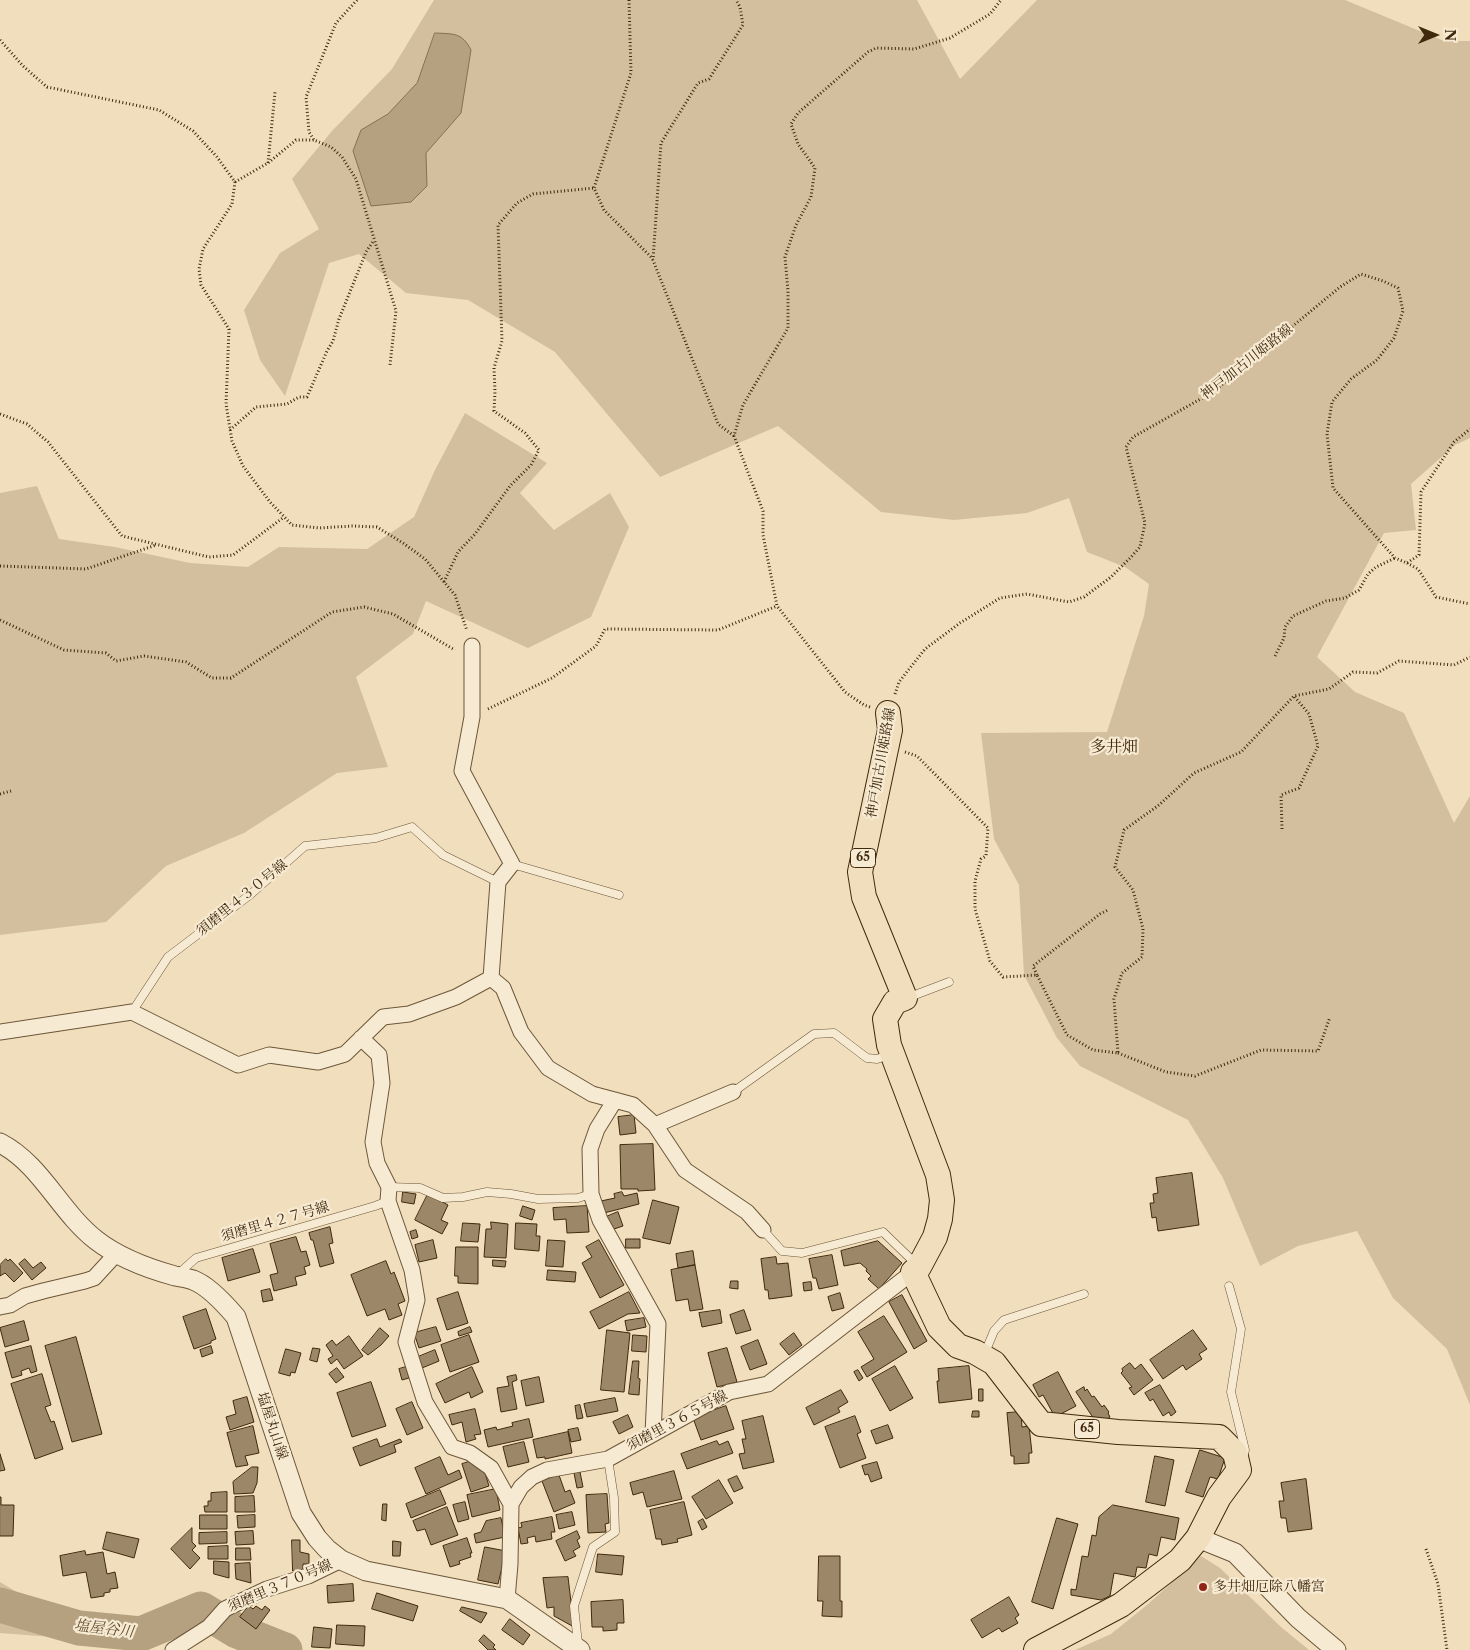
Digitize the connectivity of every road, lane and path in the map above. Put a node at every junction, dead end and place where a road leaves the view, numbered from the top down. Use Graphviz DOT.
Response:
graph roads {
  1 [pos="356,0"];
  2 [pos="629,0"];
  3 [pos="736,0"];
  4 [pos="1001,0"];
  5 [pos="0,40"];
  6 [pos="275,92"];
  7 [pos="314,140"];
  8 [pos="268,163"];
  9 [pos="234,182"];
  10 [pos="594,188"];
  11 [pos="374,240"];
  12 [pos="653,260"];
  13 [pos="390,365"];
  14 [pos="0,414"];
  15 [pos="1470,429"];
  16 [pos="230,430"];
  17 [pos="734,436"];
  18 [pos="284,517"];
  19 [pos="156,545"];
  20 [pos="1395,558"];
  21 [pos="1407,563"];
  22 [pos="0,566"];
  23 [pos="444,582"];
  24 [pos="1470,604"];
  25 [pos="777,606"];
  26 [pos="0,620"];
  27 [pos="472,653"];
  28 [pos="1275,656"];
  29 [pos="1470,657"];
  30 [pos="1294,696"];
  31 [pos="888,713"];
  32 [pos="472,717"];
  33 [pos="882,769"];
  34 [pos="11,791"];
  35 [pos="0,794"];
  36 [pos="1282,829"];
  37 [pos="512,864"];
  38 [pos="498,882"];
  39 [pos="619,895"];
  40 [pos="1108,910"];
  41 [pos="1037,975"];
  42 [pos="491,978"];
  43 [pos="949,982"];
  44 [pos="905,998"];
  45 [pos="132,1012"];
  46 [pos="1330,1017"];
  47 [pos="0,1032"];
  48 [pos="361,1038"];
  49 [pos="893,1053"];
  50 [pos="1118,1053"];
  51 [pos="733,1092"];
  52 [pos="615,1100"];
  53 [pos="656,1125"];
  54 [pos="0,1143"];
  55 [pos="388,1194"];
  56 [pos="591,1194"];
  57 [pos="763,1230"];
  58 [pos="116,1254"];
  59 [pos="916,1270"];
  60 [pos="175,1276"];
  61 [pos="1229,1286"];
  62 [pos="1084,1294"];
  63 [pos="0,1307"];
  64 [pos="983,1357"];
  65 [pos="653,1434"];
  66 [pos="608,1459"];
  67 [pos="1239,1470"];
  68 [pos="511,1504"];
  69 [pos="1198,1538"];
  70 [pos="1426,1549"];
  71 [pos="342,1560"];
  72 [pos="507,1598"];
  73 [pos="579,1649"];
  74 [pos="173,1650"];
  75 [pos="1036,1650"];
  76 [pos="1336,1650"];
  77 [pos="1447,1650"];
  1 -- 7 [label="path"];
  2 -- 10 [label="path"];
  3 -- 12 [label="path"];
  4 -- 17 [label="path"];
  5 -- 9 [label="path"];
  6 -- 8 [label="path"];
  7 -- 8 [label="path"];
  7 -- 11 [label="path"];
  8 -- 9 [label="path"];
  9 -- 16 [label="path"];
  10 -- 12 [label="path"];
  10 -- 23 [label="path"];
  11 -- 13 [label="path"];
  11 -- 16 [label="path"];
  12 -- 17 [label="path"];
  14 -- 19 [label="path"];
  15 -- 21 [label="path"];
  16 -- 18 [label="path"];
  17 -- 25 [label="path"];
  18 -- 19 [label="path"];
  18 -- 23 [label="path"];
  19 -- 22 [label="path"];
  20 -- 21 [label="path, 神戸加古川姫路線"];
  20 -- 28 [label="path"];
  20 -- 31 [label="path, 神戸加古川姫路線"];
  21 -- 24 [label="path"];
  23 -- 27 [label="path"];
  25 -- 31 [label="path"];
  25 -- 32 [label="path"];
  26 -- 27 [label="path"];
  27 -- 32 [label="street"];
  29 -- 30 [label="path"];
  30 -- 36 [label="path"];
  30 -- 50 [label="path"];
  31 -- 33 [label="main road, 神戸加古川姫路線 / 65"];
  32 -- 37 [label="street"];
  33 -- 41 [label="path"];
  33 -- 44 [label="main road, 神戸加古川姫路線 / 65"];
  34 -- 35 [label="path"];
  37 -- 38 [label="street"];
  37 -- 39 [label="lane"];
  38 -- 42 [label="street"];
  38 -- 45 [label="lane, 須磨里４３０号線"];
  40 -- 41 [label="path"];
  41 -- 50 [label="path"];
  42 -- 48 [label="street"];
  42 -- 52 [label="street"];
  43 -- 44 [label="lane"];
  44 -- 49 [label="main road"];
  45 -- 47 [label="street"];
  45 -- 48 [label="street"];
  46 -- 50 [label="path"];
  48 -- 55 [label="street"];
  49 -- 51 [label="lane"];
  49 -- 59 [label="main road"];
  51 -- 53 [label="street"];
  52 -- 53 [label="street"];
  52 -- 56 [label="street"];
  53 -- 57 [label="street"];
  54 -- 58 [label="street, 塩屋丸山線"];
  55 -- 56 [label="lane, 須磨里４２７号線"];
  55 -- 60 [label="lane, 須磨里４２７号線"];
  55 -- 68 [label="street"];
  56 -- 65 [label="street"];
  57 -- 59 [label="lane"];
  58 -- 60 [label="street, 塩屋丸山線"];
  58 -- 63 [label="street"];
  59 -- 64 [label="main road, 65"];
  59 -- 65 [label="street, 須磨里３６５号線"];
  60 -- 71 [label="street, 塩屋丸山線"];
  61 -- 67 [label="lane"];
  62 -- 64 [label="lane"];
  64 -- 67 [label="main road, 65"];
  65 -- 66 [label="street, 須磨里３６５号線"];
  66 -- 68 [label="street, 須磨里３６５号線"];
  66 -- 73 [label="lane"];
  67 -- 69 [label="main road"];
  68 -- 72 [label="street"];
  69 -- 75 [label="main road"];
  69 -- 76 [label="street"];
  70 -- 77 [label="path"];
  71 -- 72 [label="street, 塩屋丸山線"];
  71 -- 74 [label="street, 須磨里３７０号線"];
  72 -- 73 [label="street, 塩屋丸山線"];
}
